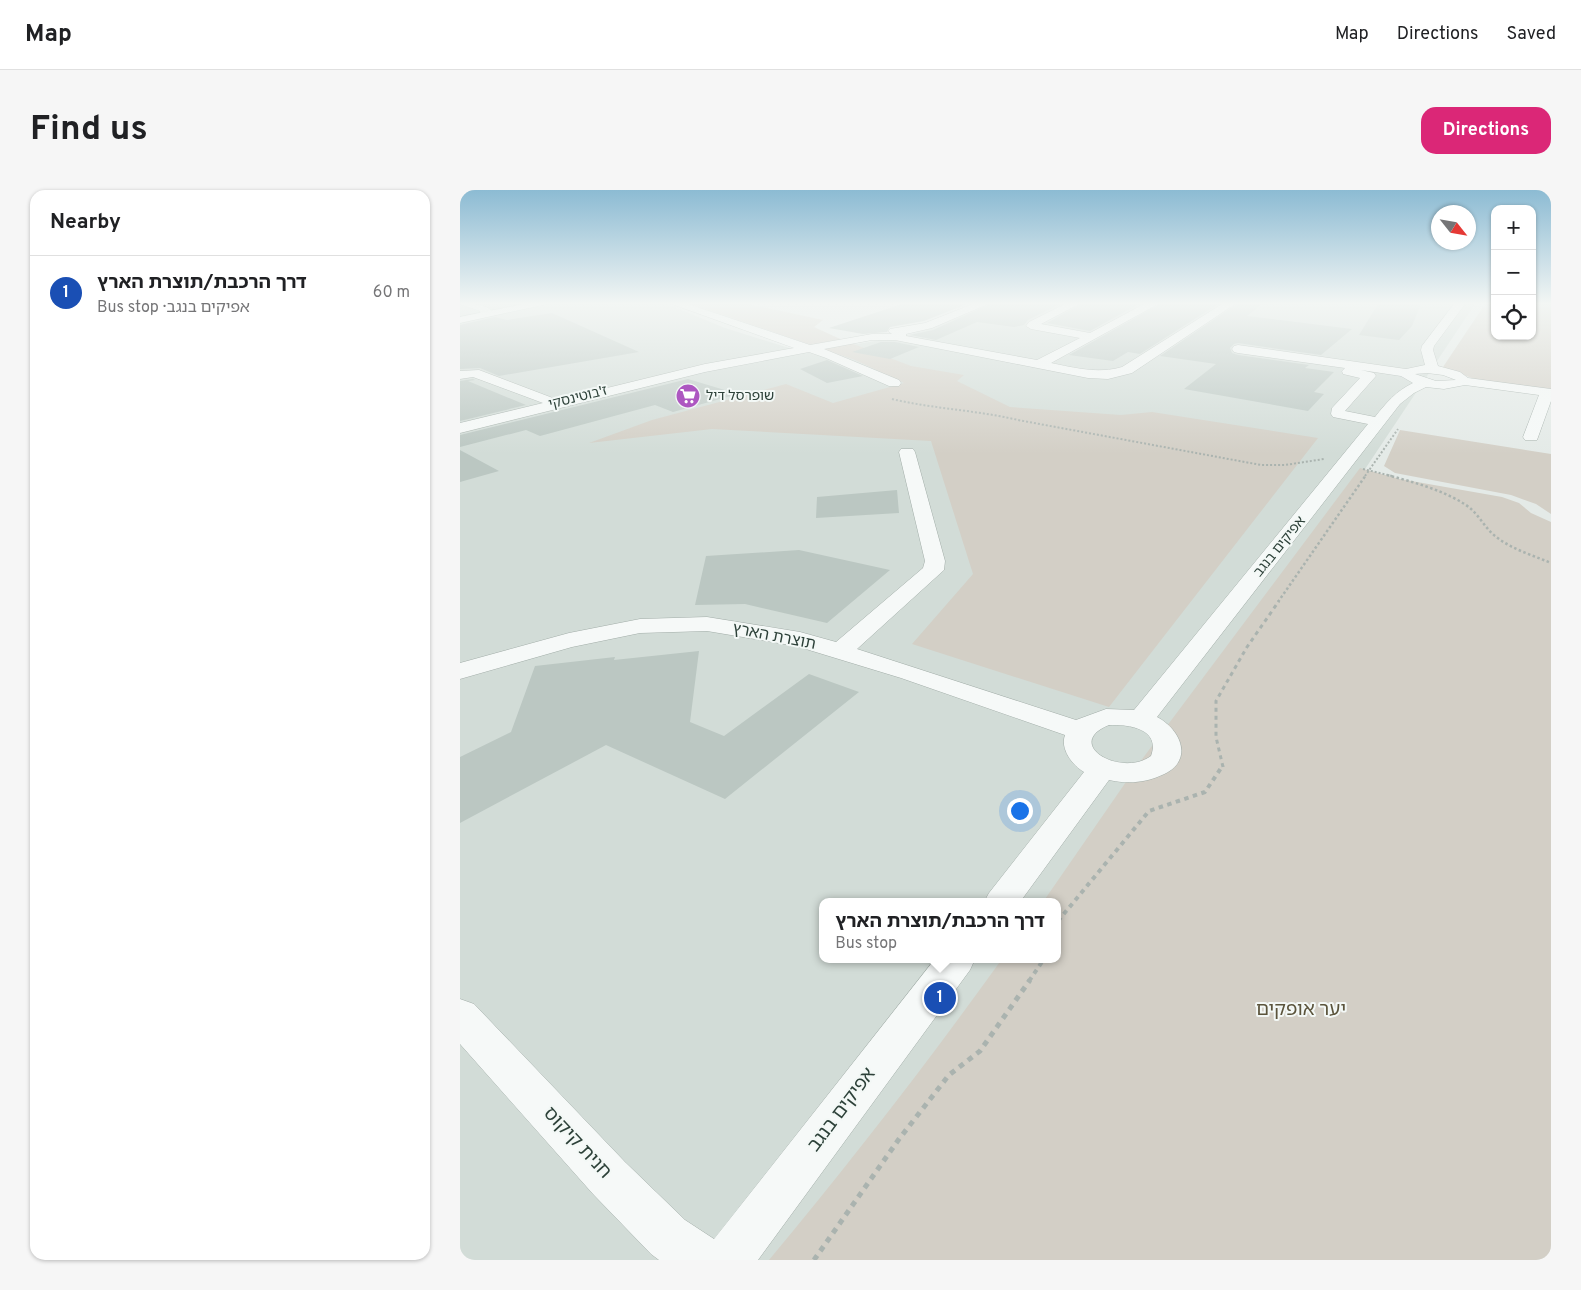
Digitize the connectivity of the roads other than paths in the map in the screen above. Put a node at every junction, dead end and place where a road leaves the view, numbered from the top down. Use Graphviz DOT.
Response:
graph roads {
  1 [pos="783,354"];
  2 [pos="827,354"];
  3 [pos="988,354"];
  4 [pos="1059,354"];
  5 [pos="1152,354"];
  6 [pos="1273,354"];
  7 [pos="1427,354"];
  8 [pos="1038,365"];
  9 [pos="1348,371"];
  10 [pos="460,375"];
  11 [pos="1429,376"];
  12 [pos="894,383"];
  13 [pos="1549,393"];
  14 [pos="557,404"];
  15 [pos="1379,422"];
  16 [pos="460,428"];
  17 [pos="1531,437"];
  18 [pos="907,452"];
  19 [pos="840,651"];
  20 [pos="460,671"];
  21 [pos="1142,720"];
  22 [pos="1081,731"];
  23 [pos="1102,769"];
  24 [pos="1004,898"];
  25 [pos="954,963"];
  26 [pos="460,1016"];
  27 [pos="702,1260"];
  28 [pos="728,1260"];
  1 -- 14 [label="street, ז'בוטינסקי"];
  2 -- 12 [label="street"];
  3 -- 8 [label="street"];
  4 -- 8 [label="street"];
  5 -- 8 [label="street"];
  6 -- 11 [label="street"];
  7 -- 11 [label="street"];
  9 -- 15 [label="street"];
  10 -- 14 [label="street"];
  11 -- 13 [label="street"];
  11 -- 15 [label="street, אפיקים בנגב"];
  13 -- 17 [label="street"];
  14 -- 16 [label="street, ז'בוטינסקי"];
  15 -- 21 [label="street, אפיקים בנגב"];
  18 -- 19 [label="street"];
  19 -- 20 [label="street, תוצרת הארץ"];
  19 -- 22 [label="street, תוצרת הארץ"];
  21 -- 22 [label="street"];
  21 -- 23 [label="street"];
  22 -- 23 [label="street"];
  23 -- 24 [label="street"];
  25 -- 28 [label="street, אפיקים בנגב"];
  26 -- 27 [label="street, חנית קיקוס"];
}
